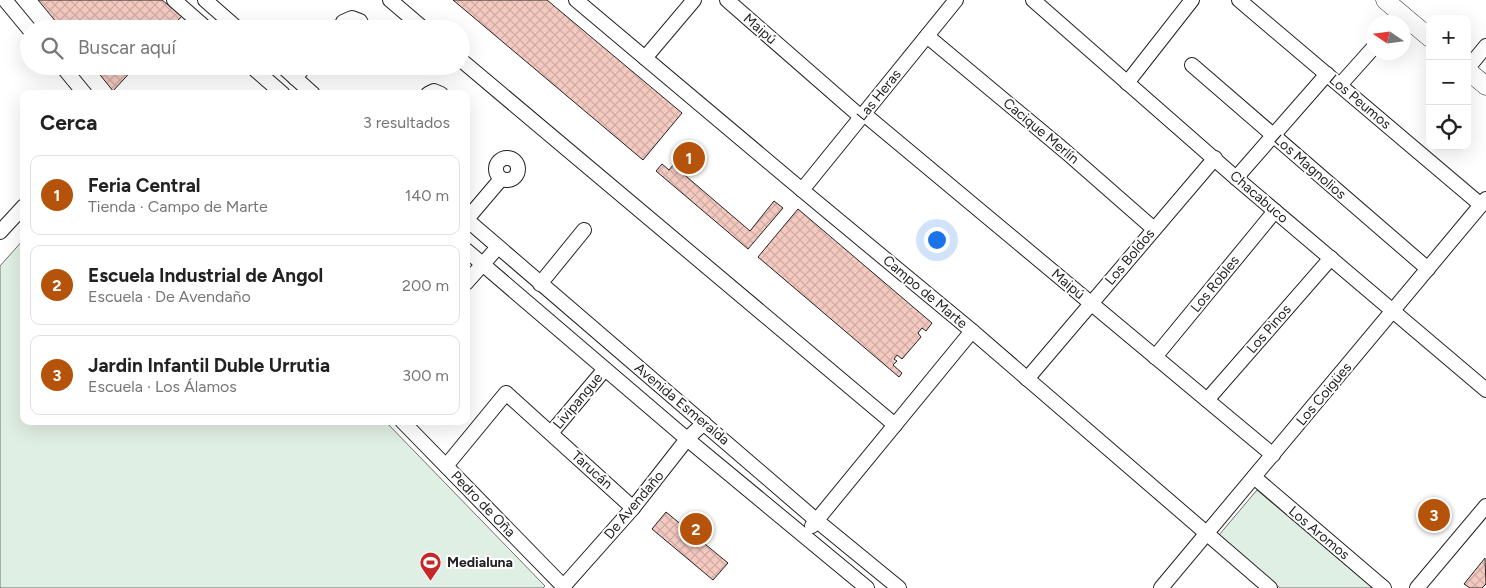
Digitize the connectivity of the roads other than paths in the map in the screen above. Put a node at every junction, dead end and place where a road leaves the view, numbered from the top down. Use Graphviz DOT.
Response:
graph roads {
  1 [pos="5,0"];
  2 [pos="174,0"];
  3 [pos="205,0"];
  4 [pos="390,0"];
  5 [pos="576,0"];
  6 [pos="694,0"];
  7 [pos="727,0"];
  8 [pos="956,0"];
  9 [pos="1033,0"];
  10 [pos="1192,0"];
  11 [pos="1239,0"];
  12 [pos="1385,0"];
  13 [pos="1396,15"];
  14 [pos="22,20"];
  15 [pos="197,20"];
  16 [pos="228,20"];
  17 [pos="346,20"];
  18 [pos="358,20"];
  19 [pos="413,20"];
  20 [pos="1411,26"];
  21 [pos="927,36"];
  22 [pos="1426,36"];
  23 [pos="1486,46"];
  24 [pos="1366,56"];
  25 [pos="645,58"];
  26 [pos="1192,65"];
  27 [pos="1471,65"];
  28 [pos="470,68"];
  29 [pos="1471,73"];
  30 [pos="1327,74"];
  31 [pos="69,75"];
  32 [pos="262,75"];
  33 [pos="292,75"];
  34 [pos="298,75"];
  35 [pos="295,78"];
  36 [pos="1127,83"];
  37 [pos="1340,85"];
  38 [pos="1486,86"];
  39 [pos="82,90"];
  40 [pos="279,90"];
  41 [pos="308,90"];
  42 [pos="862,115"];
  43 [pos="1274,136"];
  44 [pos="1214,158"];
  45 [pos="1236,178"];
  46 [pos="501,179"];
  47 [pos="802,190"];
  48 [pos="1484,202"];
  49 [pos="20,210"];
  50 [pos="1275,210"];
  51 [pos="470,215"];
  52 [pos="470,222"];
  53 [pos="1154,229"];
  54 [pos="584,230"];
  55 [pos="0,232"];
  56 [pos="498,247"];
  57 [pos="470,254"];
  58 [pos="1331,258"];
  59 [pos="482,264"];
  60 [pos="1428,269"];
  61 [pos="470,278"];
  62 [pos="540,284"];
  63 [pos="1091,303"];
  64 [pos="1393,311"];
  65 [pos="972,332"];
  66 [pos="607,340"];
  67 [pos="591,357"];
  68 [pos="1155,357"];
  69 [pos="631,362"];
  70 [pos="611,374"];
  71 [pos="1027,378"];
  72 [pos="1486,390"];
  73 [pos="1207,400"];
  74 [pos="704,423"];
  75 [pos="406,425"];
  76 [pos="895,425"];
  77 [pos="551,433"];
  78 [pos="687,439"];
  79 [pos="1273,455"];
  80 [pos="446,466"];
  81 [pos="1254,477"];
  82 [pos="1486,506"];
  83 [pos="633,508"];
  84 [pos="816,520"];
  85 [pos="1207,534"];
  86 [pos="805,536"];
  87 [pos="562,587"];
  88 [pos="867,588"];
  89 [pos="899,588"];
  90 [pos="1161,588"];
  91 [pos="1270,588"];
  92 [pos="1384,588"];
  93 [pos="1416,588"];
  1 -- 14 [label="street"];
  2 -- 15 [label="street"];
  3 -- 16 [label="street"];
  4 -- 19 [label="street"];
  5 -- 25 [label="street, Campo de Marte"];
  6 -- 25 [label="street"];
  7 -- 42 [label="street, Maipú"];
  8 -- 21 [label="street, Las Heras"];
  9 -- 36 [label="street, Chacabuco"];
  10 -- 36 [label="street"];
  11 -- 30 [label="street, Los Peumos"];
  12 -- 13 [label="main road"];
  17 -- 18 [label="street"];
  20 -- 22 [label="main road"];
  21 -- 42 [label="street, Las Heras"];
  21 -- 53 [label="street, Cacique Merlín"];
  23 -- 27 [label="street"];
  24 -- 37 [label="street"];
  25 -- 47 [label="street, Campo de Marte"];
  26 -- 43 [label="street, Los Magnolios"];
  28 -- 76 [label="street"];
  29 -- 38 [label="main road"];
  30 -- 37 [label="street, Los Peumos"];
  30 -- 43 [label="street"];
  31 -- 39 [label="street"];
  32 -- 40 [label="street"];
  33 -- 35 [label="street"];
  34 -- 35 [label="street"];
  35 -- 41 [label="street"];
  36 -- 44 [label="street, Chacabuco"];
  37 -- 48 [label="street, Los Peumos"];
  42 -- 47 [label="street, Las Heras"];
  42 -- 63 [label="street, Maipú"];
  43 -- 45 [label="street"];
  43 -- 60 [label="street, Los Magnolios"];
  44 -- 45 [label="street, Chacabuco"];
  44 -- 53 [label="street, Los Boldos"];
  45 -- 50 [label="street, Chacabuco"];
  46 -- 51 [label="street"];
  47 -- 65 [label="street, Campo de Marte"];
  48 -- 60 [label="street, Los Coigües"];
  49 -- 55 [label="street"];
  50 -- 58 [label="street, Chacabuco"];
  50 -- 68 [label="street, Los Robles"];
  52 -- 56 [label="street, Avenida Esmeralda"];
  53 -- 63 [label="street, Los Boldos"];
  54 -- 62 [label="street"];
  56 -- 59 [label="street"];
  56 -- 62 [label="street, Avenida Esmeralda"];
  57 -- 59 [label="street, Avenida Esmeralda"];
  58 -- 64 [label="street, Chacabuco"];
  58 -- 73 [label="street, Los Pinos"];
  59 -- 61 [label="street"];
  59 -- 67 [label="street, Avenida Esmeralda"];
  60 -- 64 [label="street, Los Coigües"];
  62 -- 66 [label="street, Avenida Esmeralda"];
  63 -- 68 [label="street, Maipú"];
  63 -- 71 [label="street, Los Boldos"];
  64 -- 72 [label="street, Chacabuco"];
  64 -- 79 [label="street, Los Coigües"];
  65 -- 71 [label="street, Campo de Marte"];
  65 -- 76 [label="street"];
  66 -- 67 [label="street"];
  66 -- 69 [label="street, Avenida Esmeralda"];
  67 -- 70 [label="street, Avenida Esmeralda"];
  68 -- 73 [label="street, Maipú"];
  69 -- 70 [label="street, Livipangue"];
  69 -- 74 [label="street, Avenida Esmeralda"];
  70 -- 77 [label="street, Livipangue"];
  70 -- 78 [label="street, Avenida Esmeralda"];
  71 -- 85 [label="street, Campo de Marte"];
  73 -- 79 [label="street, Maipú"];
  74 -- 78 [label="street, De Avendaño"];
  74 -- 84 [label="street, Avenida Esmeralda"];
  75 -- 80 [label="street, Pedro de Oña"];
  76 -- 84 [label="street"];
  77 -- 80 [label="street, Tarucán"];
  77 -- 83 [label="street, Tarucán"];
  78 -- 83 [label="street, De Avendaño"];
  78 -- 86 [label="street, Avenida Esmeralda"];
  79 -- 81 [label="street, Los Coigües"];
  80 -- 87 [label="street, Pedro de Oña"];
  81 -- 85 [label="street, Los Coigües"];
  81 -- 92 [label="street, Los Aromos"];
  82 -- 93 [label="street"];
  83 -- 87 [label="street, De Avendaño"];
  84 -- 86 [label="street"];
  84 -- 89 [label="street, Avenida Esmeralda"];
  85 -- 90 [label="street, Los Coigües"];
  85 -- 91 [label="street, Campo de Marte"];
  86 -- 88 [label="street, Avenida Esmeralda"];
}
